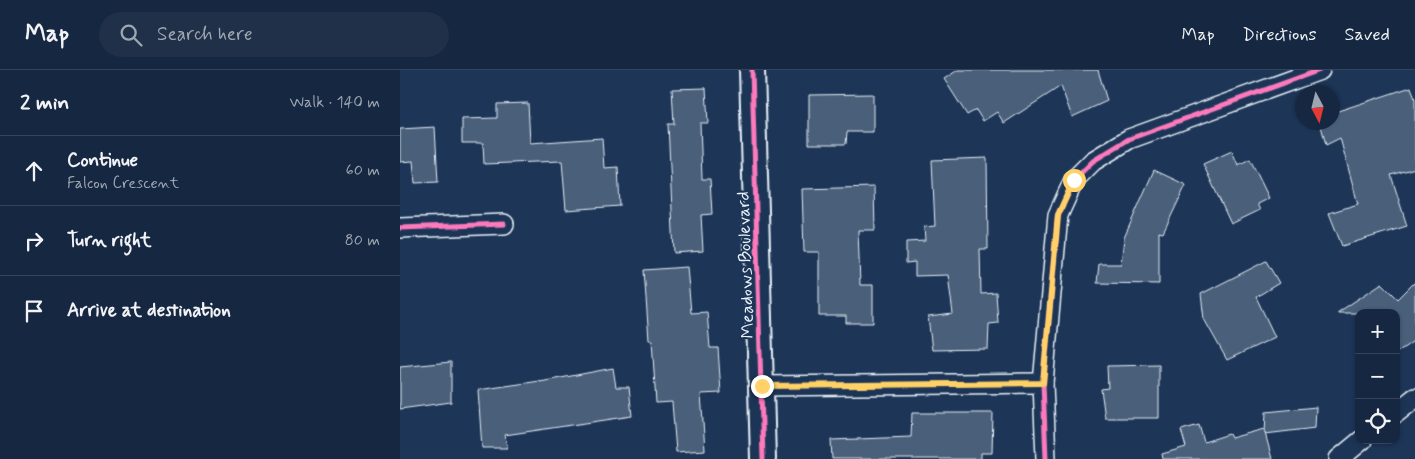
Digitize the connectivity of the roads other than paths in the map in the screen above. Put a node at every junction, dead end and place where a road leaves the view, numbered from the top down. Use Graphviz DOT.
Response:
graph roads {
  1 [pos="752,70"];
  2 [pos="1320,70"];
  3 [pos="504,224"];
  4 [pos="400,228"];
  5 [pos="1043,383"];
  6 [pos="762,386"];
  7 [pos="1415,398"];
  8 [pos="1400,410"];
  9 [pos="1357,444"];
  10 [pos="763,459"];
  11 [pos="1046,459"];
  12 [pos="1339,459"];
  1 -- 6 [label="street, Meadows Boulevard"];
  2 -- 5 [label="street"];
  3 -- 4 [label="street"];
  5 -- 6 [label="street"];
  5 -- 11 [label="street"];
  6 -- 10 [label="street, Meadows Boulevard"];
  7 -- 8 [label="street"];
  9 -- 12 [label="street"];
}
